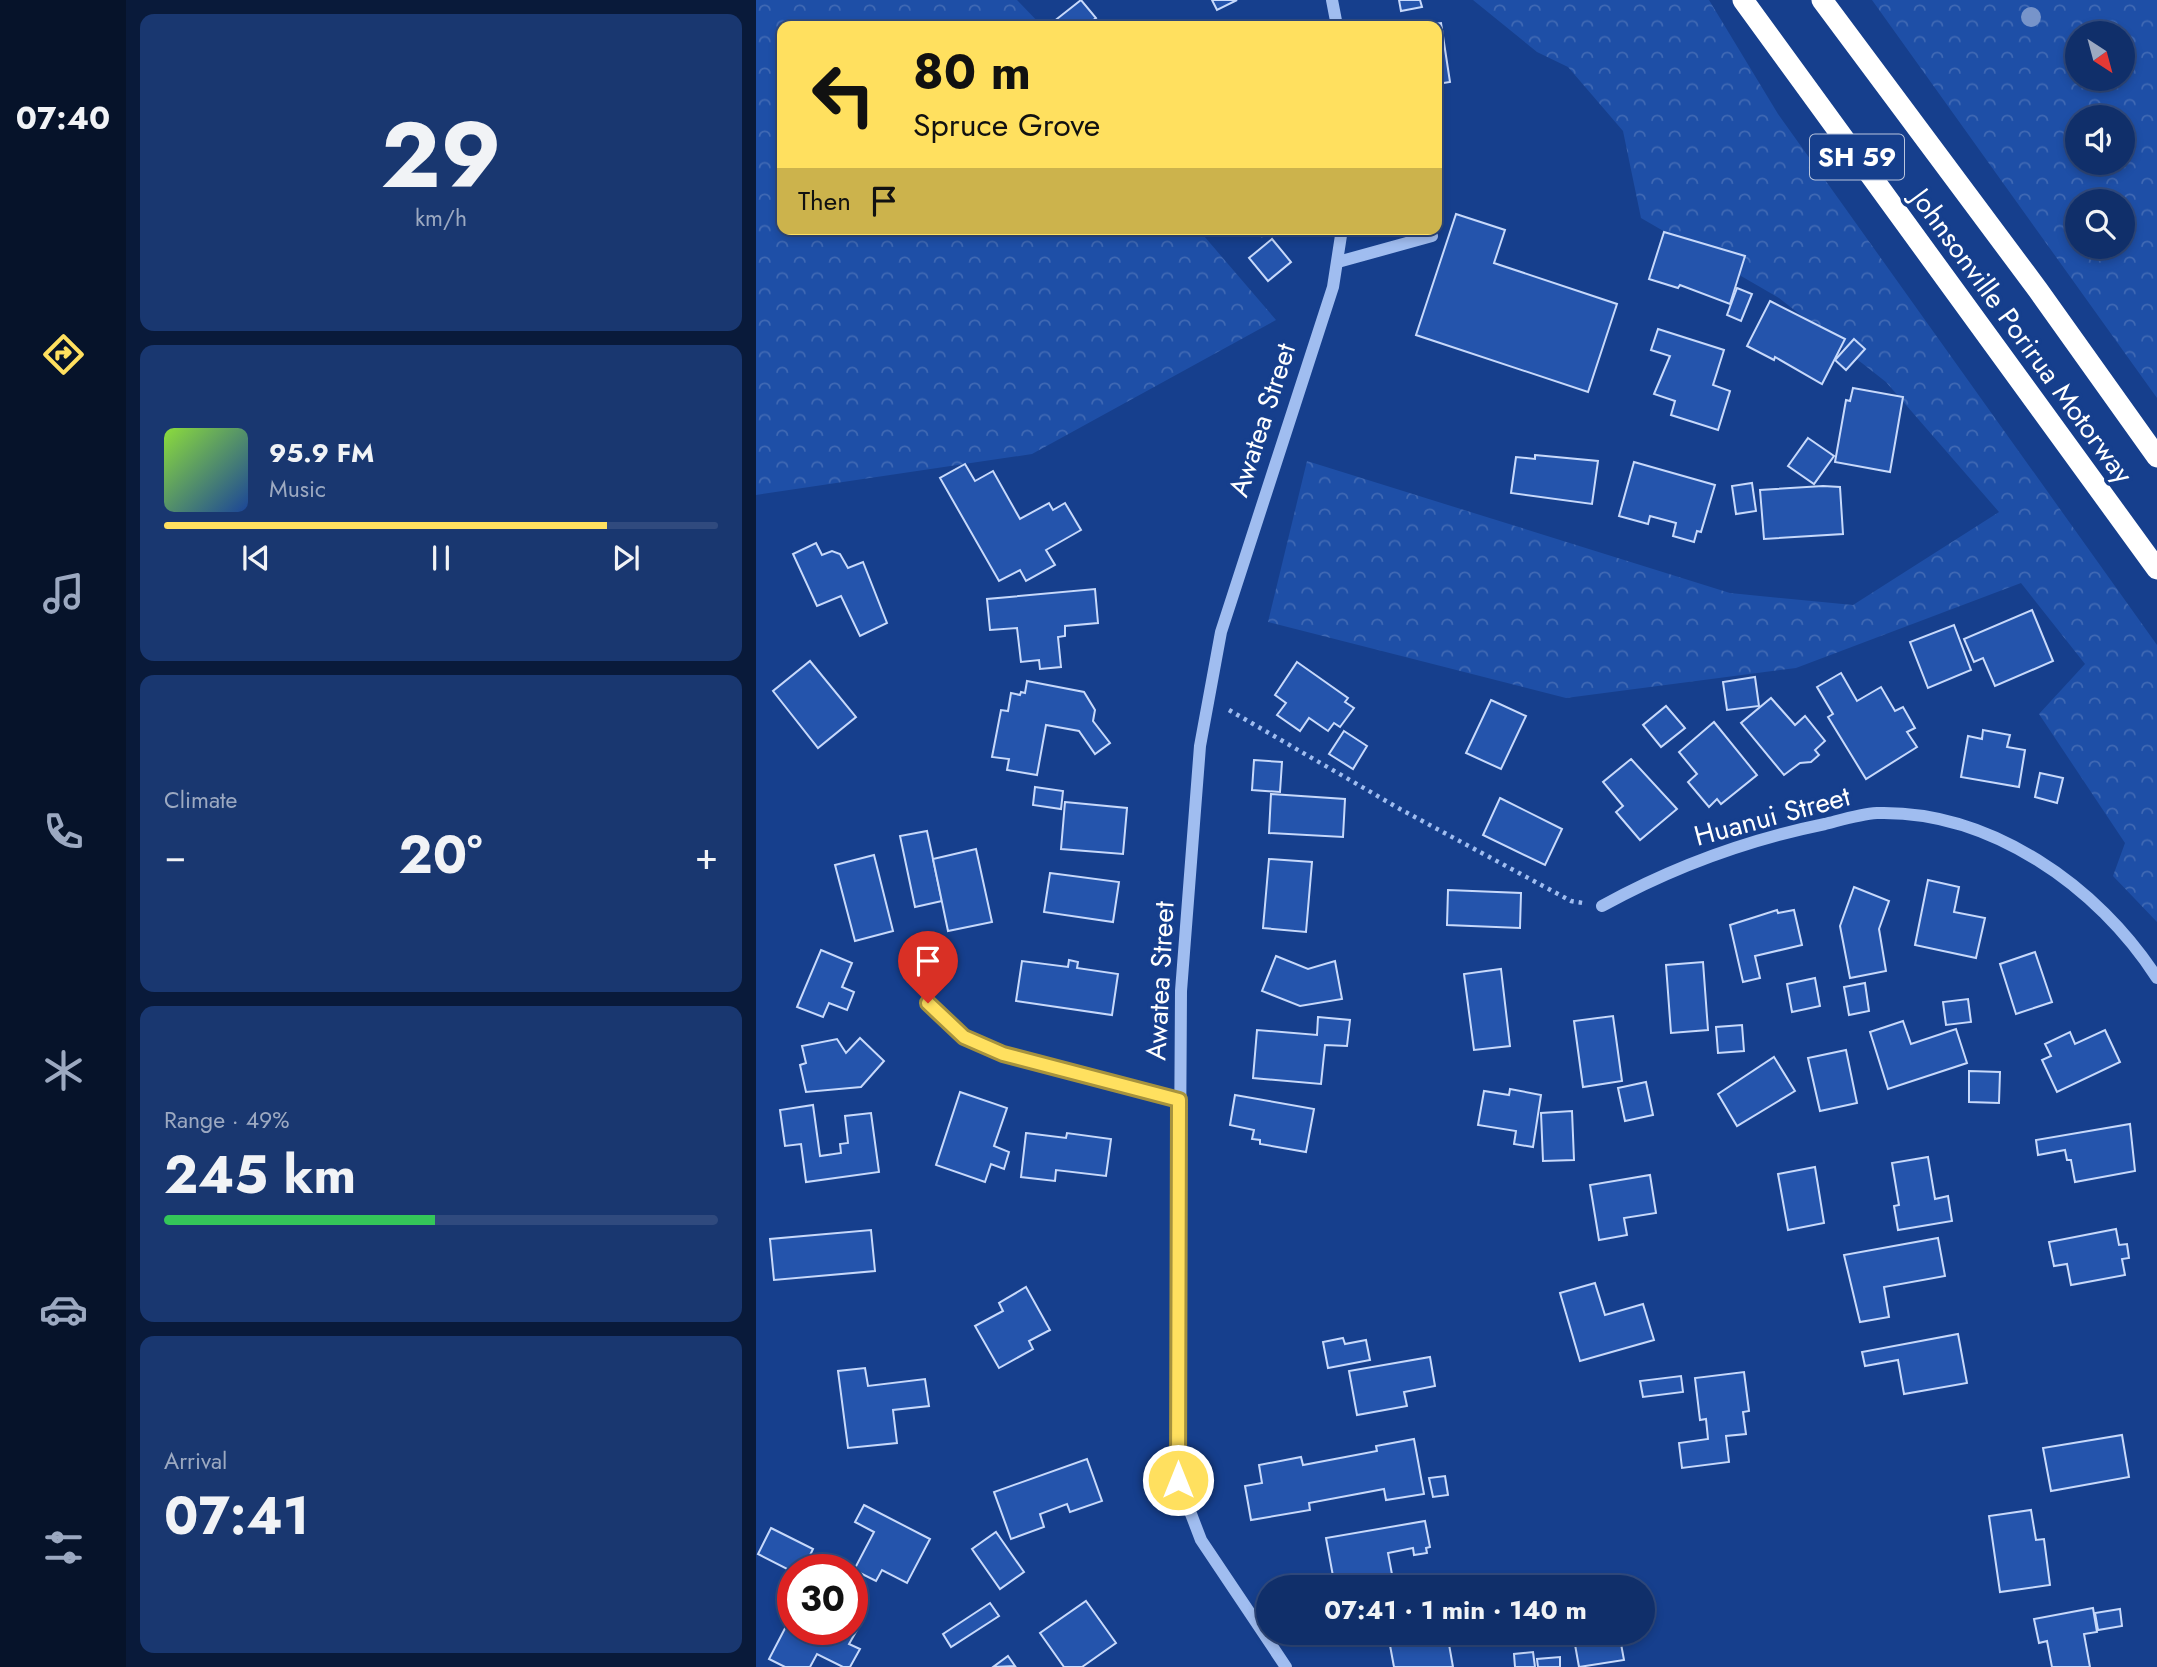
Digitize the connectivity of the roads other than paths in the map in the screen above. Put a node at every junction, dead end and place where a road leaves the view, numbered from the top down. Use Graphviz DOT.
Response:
graph roads {
  1 [pos="1332,0"];
  2 [pos="1743,0"];
  3 [pos="1822,0"];
  4 [pos="1336,21"];
  5 [pos="1341,235"];
  6 [pos="1432,236"];
  7 [pos="1338,262"];
  8 [pos="2157,457"];
  9 [pos="2157,569"];
  10 [pos="1602,906"];
  11 [pos="2157,978"];
  12 [pos="928,1003"];
  13 [pos="1179,1100"];
  14 [pos="1286,1667"];
  1 -- 4 [label="street"];
  2 -- 9 [label="highway, Johnsonville Porirua Motorway / SH 59"];
  3 -- 8 [label="highway, Johnsonville Porirua Motorway / SH 59"];
  5 -- 7 [label="street, Awatea Street"];
  6 -- 7 [label="street"];
  7 -- 13 [label="street, Awatea Street"];
  10 -- 11 [label="street, Huanui Street"];
  12 -- 13 [label="street"];
  13 -- 14 [label="street, Awatea Street"];
}
